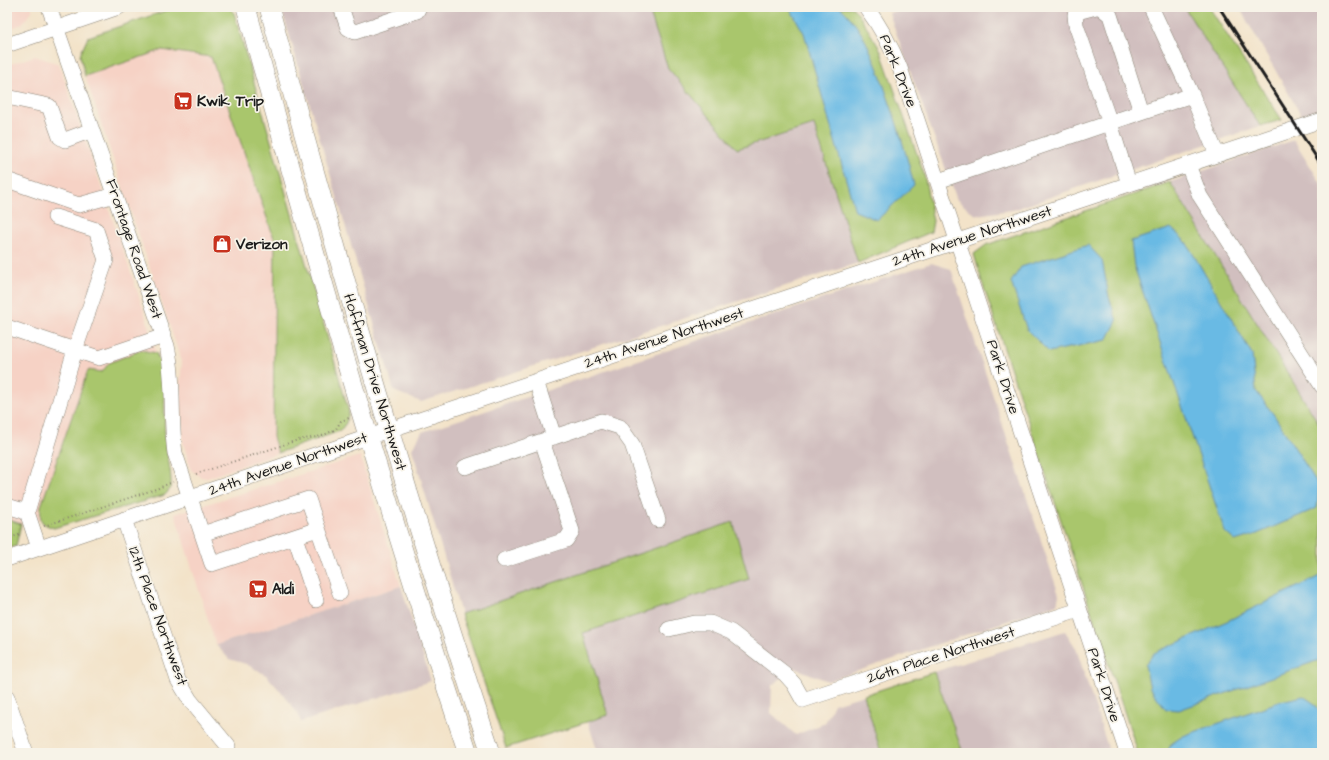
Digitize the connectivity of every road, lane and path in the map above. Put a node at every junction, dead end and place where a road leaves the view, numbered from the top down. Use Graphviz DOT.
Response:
graph roads {
  1 [pos="49,7"];
  2 [pos="119,7"];
  3 [pos="246,7"];
  4 [pos="269,7"];
  5 [pos="341,7"];
  6 [pos="419,7"];
  7 [pos="866,7"];
  8 [pos="1096,7"];
  9 [pos="1100,7"];
  10 [pos="1151,7"];
  11 [pos="57,28"];
  12 [pos="7,45"];
  13 [pos="1192,95"];
  14 [pos="7,98"];
  15 [pos="1141,112"];
  16 [pos="1322,120"];
  17 [pos="1110,123"];
  18 [pos="92,130"];
  19 [pos="1217,155"];
  20 [pos="1188,165"];
  21 [pos="7,180"];
  22 [pos="938,181"];
  23 [pos="1129,184"];
  24 [pos="115,195"];
  25 [pos="55,216"];
  26 [pos="958,241"];
  27 [pos="7,327"];
  28 [pos="164,336"];
  29 [pos="75,350"];
  30 [pos="536,381"];
  31 [pos="1322,386"];
  32 [pos="362,416"];
  33 [pos="389,430"];
  34 [pos="368,437"];
  35 [pos="548,439"];
  36 [pos="465,467"];
  37 [pos="183,478"];
  38 [pos="190,497"];
  39 [pos="7,506"];
  40 [pos="26,512"];
  41 [pos="124,520"];
  42 [pos="658,520"];
  43 [pos="318,529"];
  44 [pos="33,530"];
  45 [pos="202,534"];
  46 [pos="295,537"];
  47 [pos="7,539"];
  48 [pos="39,548"];
  49 [pos="7,559"];
  50 [pos="504,560"];
  51 [pos="340,593"];
  52 [pos="316,600"];
  53 [pos="1079,610"];
  54 [pos="669,629"];
  55 [pos="7,697"];
  56 [pos="228,746"];
  57 [pos="26,753"];
  58 [pos="468,753"];
  59 [pos="491,753"];
  60 [pos="1127,753"];
  1 -- 11 [label="street, Frontage Road West"];
  2 -- 11 [label="street"];
  3 -- 32 [label="main road, Hoffman Drive Northwest"];
  4 -- 33 [label="main road, Hoffman Drive Northwest"];
  5 -- 6 [label="street"];
  7 -- 22 [label="street, Park Drive"];
  8 -- 17 [label="street"];
  9 -- 15 [label="street"];
  10 -- 13 [label="street"];
  11 -- 12 [label="street"];
  11 -- 18 [label="street, Frontage Road West"];
  13 -- 15 [label="street"];
  13 -- 19 [label="street"];
  14 -- 18 [label="street"];
  15 -- 17 [label="street"];
  16 -- 19 [label="street, 24th Avenue Northwest"];
  17 -- 22 [label="street"];
  17 -- 23 [label="street"];
  18 -- 24 [label="street, Frontage Road West"];
  19 -- 20 [label="street, 24th Avenue Northwest"];
  20 -- 23 [label="street, 24th Avenue Northwest"];
  20 -- 31 [label="street"];
  21 -- 24 [label="street"];
  22 -- 26 [label="street, Park Drive"];
  23 -- 26 [label="street, 24th Avenue Northwest"];
  24 -- 28 [label="street, Frontage Road West"];
  25 -- 29 [label="street"];
  26 -- 30 [label="street, 24th Avenue Northwest"];
  26 -- 53 [label="street, Park Drive"];
  27 -- 29 [label="street"];
  28 -- 29 [label="street"];
  28 -- 37 [label="street, Frontage Road West"];
  29 -- 40 [label="street"];
  30 -- 33 [label="street, 24th Avenue Northwest"];
  30 -- 35 [label="street"];
  32 -- 34 [label="main road, Hoffman Drive Northwest"];
  32 -- 37 [label="path"];
  33 -- 34 [label="street, 24th Avenue Northwest"];
  33 -- 59 [label="main road, Hoffman Drive Northwest"];
  34 -- 38 [label="street, 24th Avenue Northwest"];
  34 -- 58 [label="main road, Hoffman Drive Northwest"];
  35 -- 36 [label="street"];
  35 -- 42 [label="street"];
  35 -- 50 [label="street"];
  37 -- 38 [label="street, Frontage Road West"];
  37 -- 44 [label="path"];
  38 -- 41 [label="street, 24th Avenue Northwest"];
  38 -- 45 [label="street, Frontage Road West"];
  39 -- 40 [label="street"];
  40 -- 44 [label="street"];
  41 -- 48 [label="street, 24th Avenue Northwest"];
  41 -- 56 [label="street, 12th Place Northwest"];
  43 -- 45 [label="street"];
  43 -- 46 [label="street"];
  43 -- 51 [label="street"];
  44 -- 47 [label="path"];
  44 -- 48 [label="street"];
  45 -- 46 [label="street, Frontage Road West"];
  46 -- 52 [label="street"];
  48 -- 49 [label="street, 24th Avenue Northwest"];
  53 -- 54 [label="street, 26th Place Northwest"];
  53 -- 60 [label="street, Park Drive"];
  55 -- 57 [label="street"];
}
